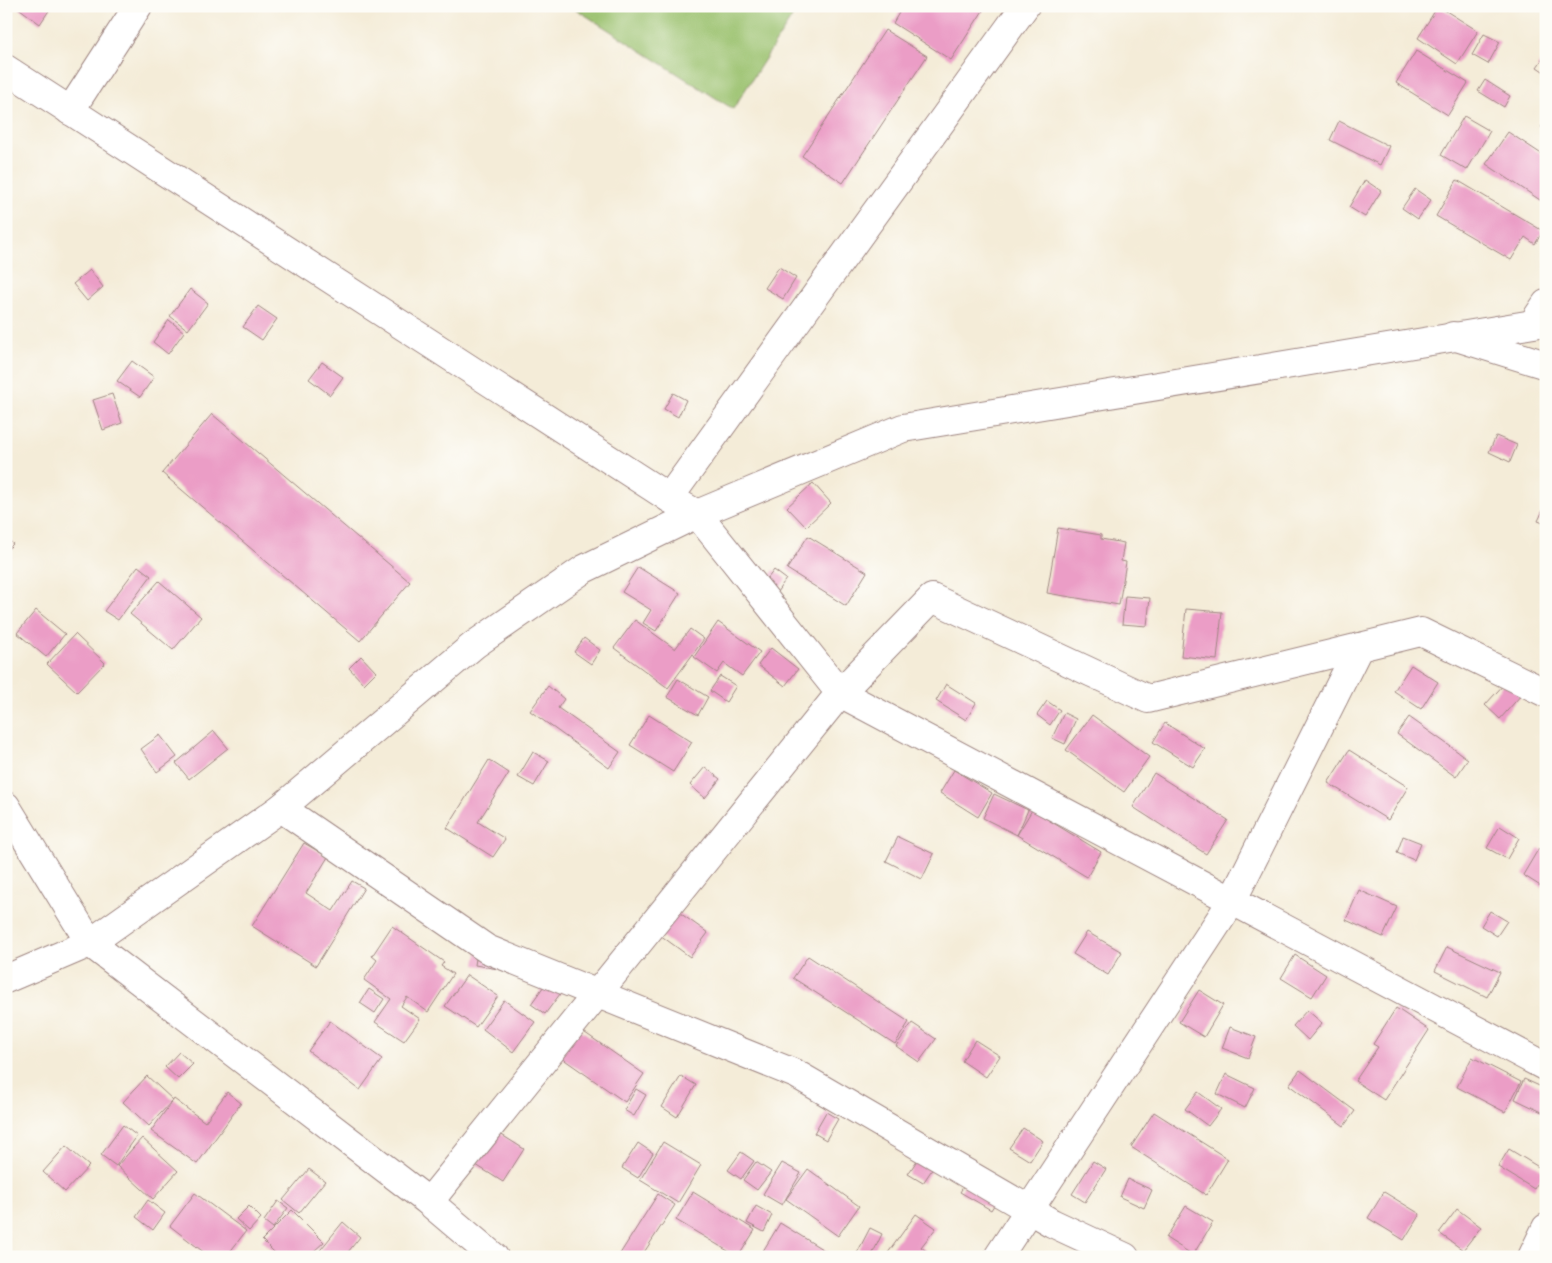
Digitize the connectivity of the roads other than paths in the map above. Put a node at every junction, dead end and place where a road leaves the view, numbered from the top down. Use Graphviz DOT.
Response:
graph roads {
  1 [pos="138,6"];
  2 [pos="1025,6"];
  3 [pos="6,69"];
  4 [pos="70,111"];
  5 [pos="1542,316"];
  6 [pos="1453,336"];
  7 [pos="1546,365"];
  8 [pos="669,498"];
  9 [pos="697,514"];
  10 [pos="1359,647"];
  11 [pos="840,693"];
  12 [pos="1546,693"];
  13 [pos="6,806"];
  14 [pos="281,808"];
  15 [pos="1232,901"];
  16 [pos="90,942"];
  17 [pos="6,978"];
  18 [pos="598,994"];
  19 [pos="1546,1067"];
  20 [pos="430,1202"];
  21 [pos="1029,1210"];
  22 [pos="1546,1228"];
  23 [pos="477,1252"];
  24 [pos="998,1257"];
  25 [pos="1125,1257"];
  26 [pos="1532,1257"];
  1 -- 4 [label="main road"];
  2 -- 8 [label="main road"];
  3 -- 4 [label="main road"];
  4 -- 8 [label="main road"];
  5 -- 6 [label="main road"];
  6 -- 7 [label="main road"];
  6 -- 9 [label="main road"];
  8 -- 9 [label="main road"];
  9 -- 11 [label="main road"];
  9 -- 14 [label="main road"];
  10 -- 11 [label="main road"];
  10 -- 12 [label="main road"];
  10 -- 15 [label="main road"];
  11 -- 15 [label="main road"];
  11 -- 18 [label="main road"];
  13 -- 16 [label="main road"];
  14 -- 16 [label="main road"];
  14 -- 18 [label="main road"];
  15 -- 19 [label="main road"];
  15 -- 21 [label="main road"];
  16 -- 17 [label="main road"];
  16 -- 20 [label="main road"];
  18 -- 20 [label="main road"];
  18 -- 21 [label="main road"];
  20 -- 23 [label="main road"];
  21 -- 24 [label="main road"];
  21 -- 25 [label="main road"];
  22 -- 26 [label="main road"];
}
